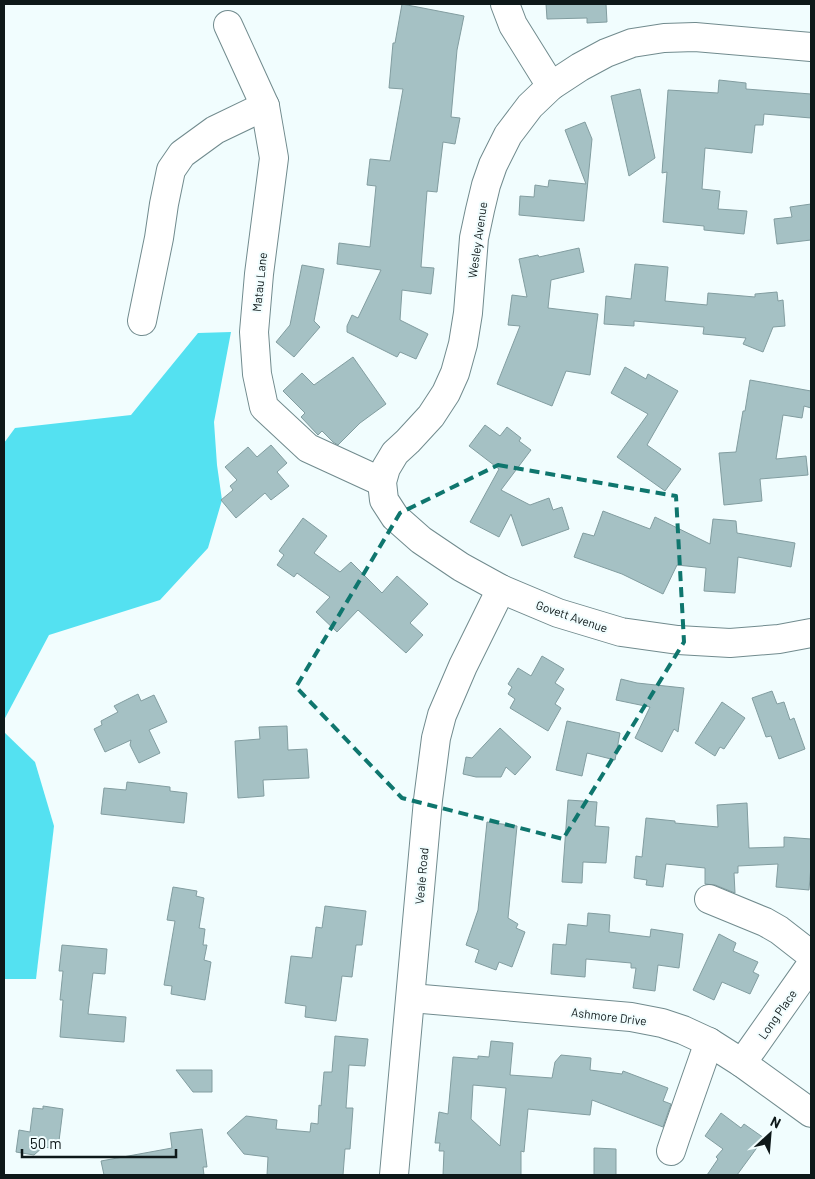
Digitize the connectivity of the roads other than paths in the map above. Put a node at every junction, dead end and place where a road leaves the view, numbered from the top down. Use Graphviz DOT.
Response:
graph roads {
  1 [pos="505,4"];
  2 [pos="228,25"];
  3 [pos="811,47"];
  4 [pos="552,86"];
  5 [pos="265,106"];
  6 [pos="142,321"];
  7 [pos="382,482"];
  8 [pos="501,590"];
  9 [pos="811,633"];
  10 [pos="709,898"];
  11 [pos="811,955"];
  12 [pos="811,965"];
  13 [pos="411,998"];
  14 [pos="709,1042"];
  15 [pos="742,1063"];
  16 [pos="811,1113"];
  17 [pos="671,1152"];
  18 [pos="394,1175"];
  1 -- 4 [label="street"];
  2 -- 5 [label="street, Matau Lane"];
  3 -- 4 [label="street, Wesley Avenue"];
  4 -- 7 [label="street, Wesley Avenue"];
  5 -- 6 [label="street"];
  5 -- 7 [label="street, Matau Lane"];
  7 -- 8 [label="street, Govett Avenue"];
  8 -- 9 [label="street, Govett Avenue"];
  8 -- 13 [label="street, Veale Road"];
  10 -- 11 [label="street"];
  12 -- 15 [label="street, Long Place"];
  13 -- 14 [label="street, Ashmore Drive"];
  13 -- 18 [label="street, Veale Road"];
  14 -- 15 [label="street, Ashmore Drive"];
  14 -- 17 [label="street"];
  15 -- 16 [label="street, Ashmore Drive"];
}
